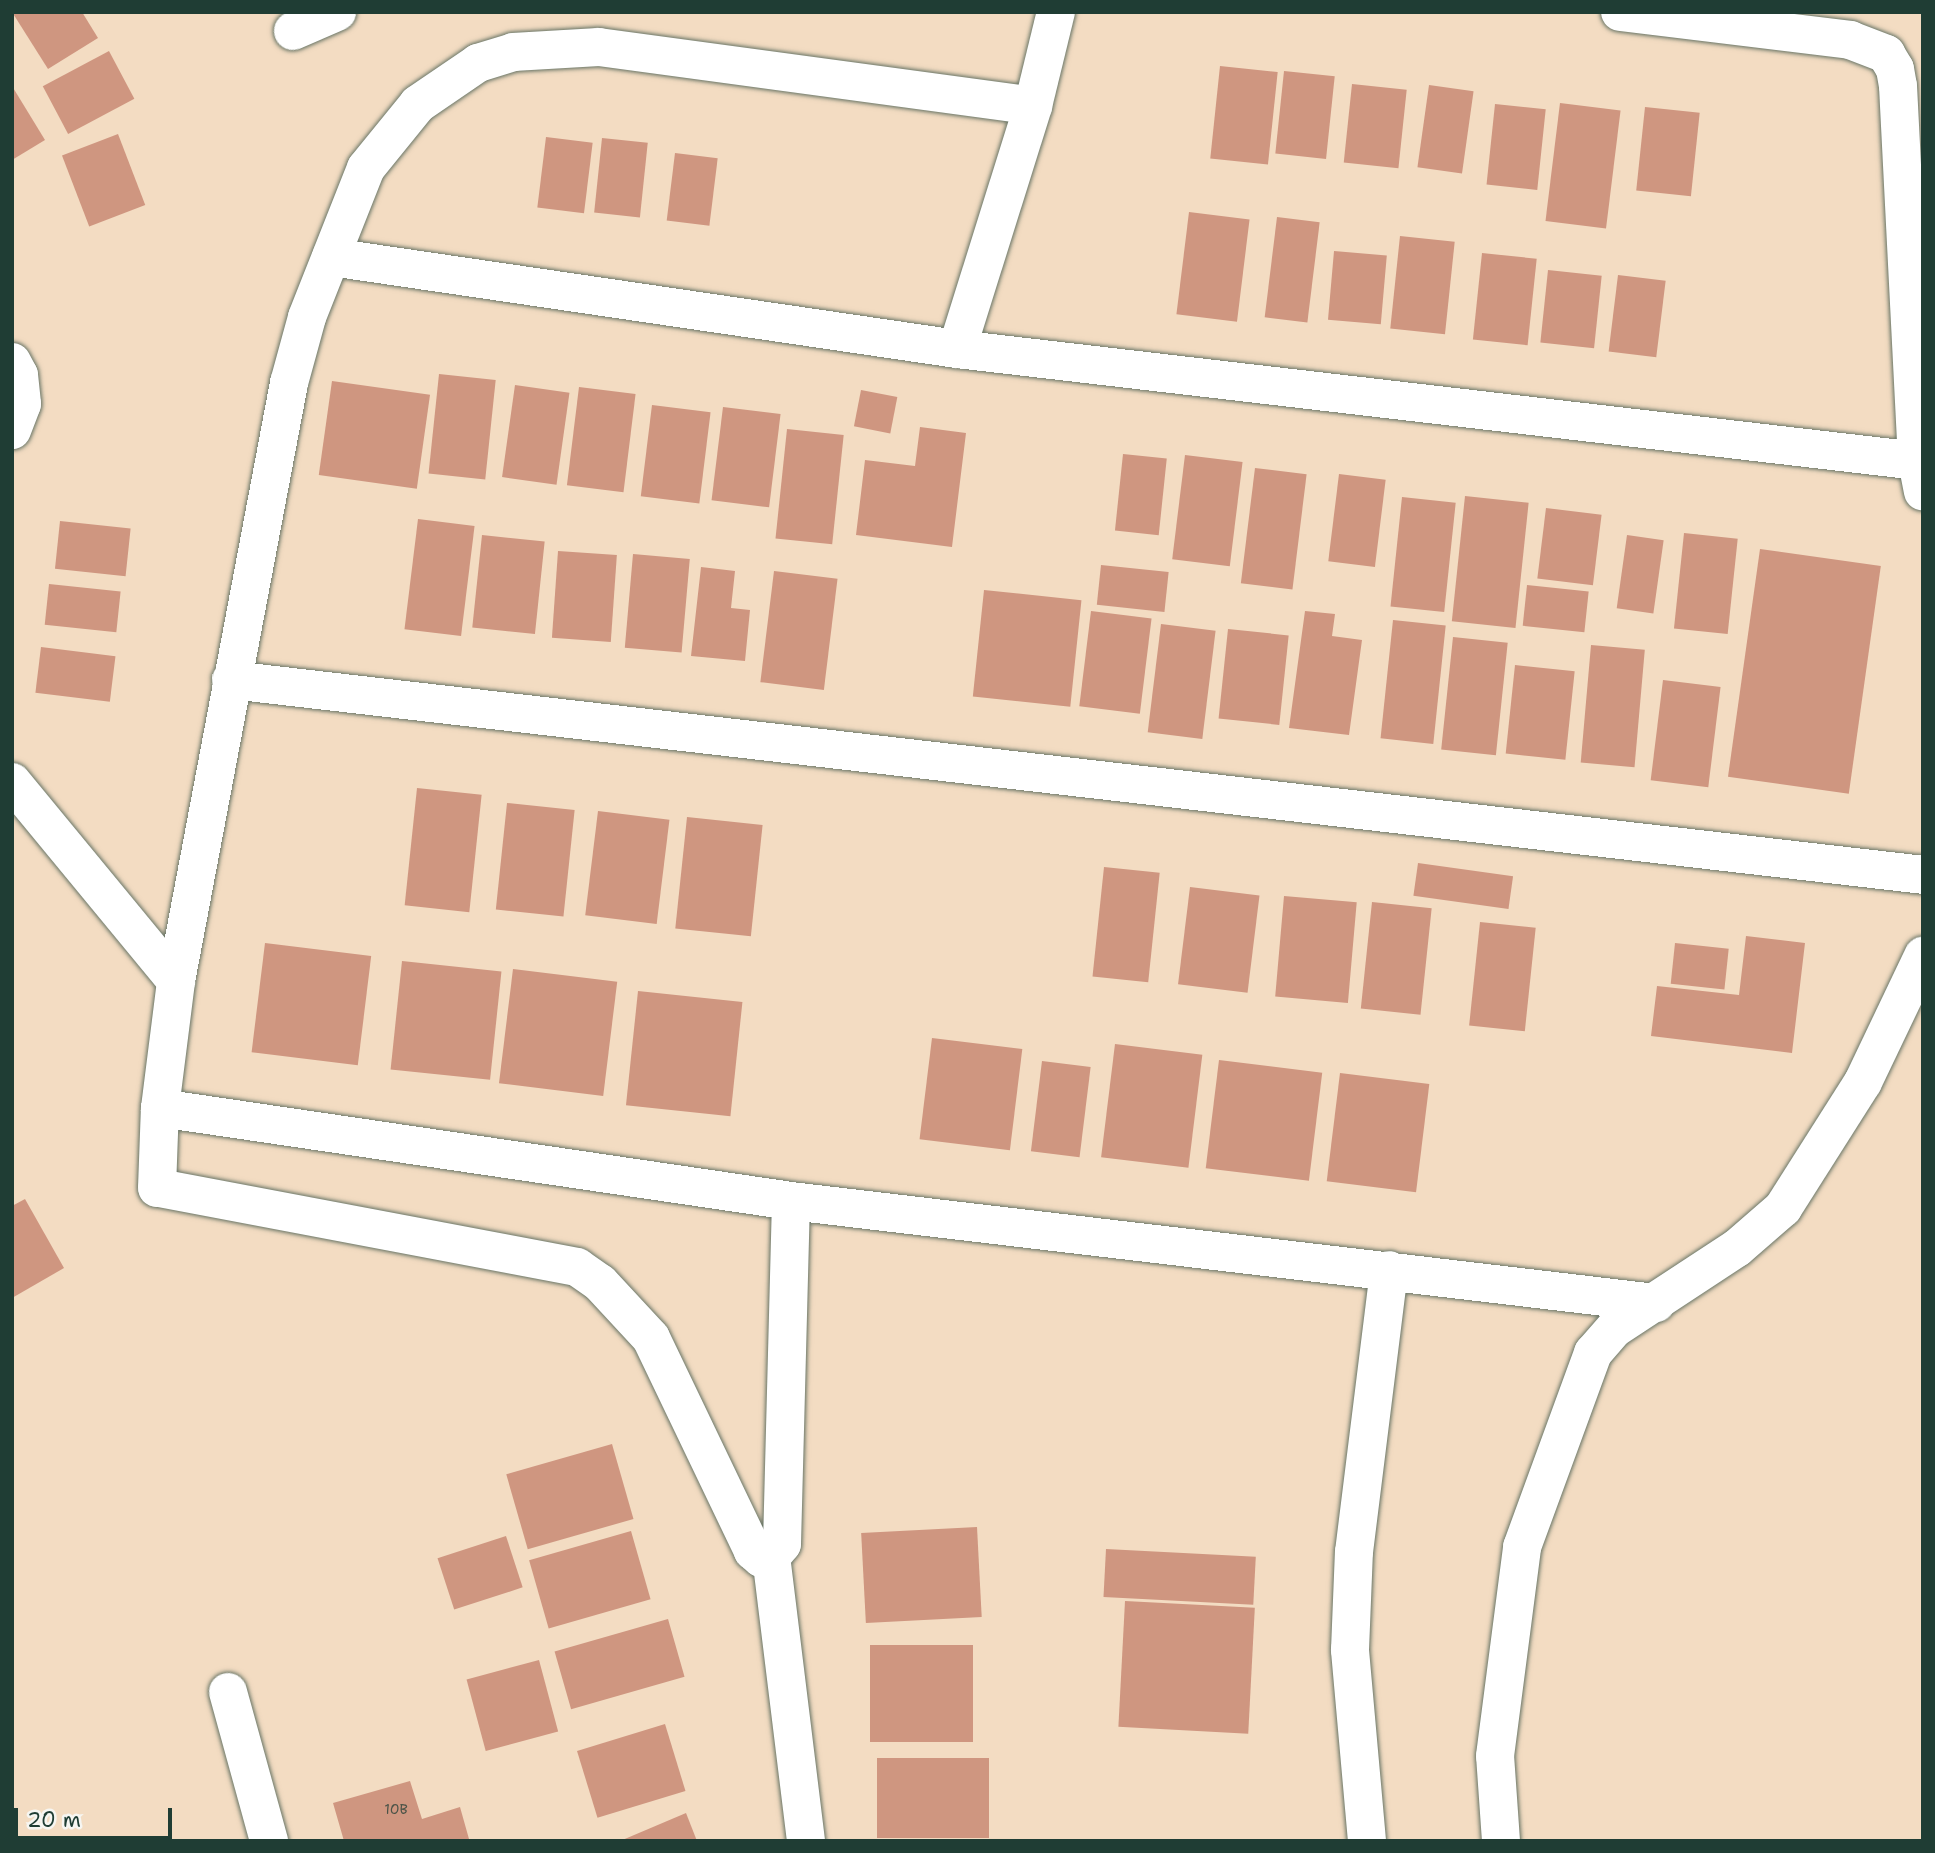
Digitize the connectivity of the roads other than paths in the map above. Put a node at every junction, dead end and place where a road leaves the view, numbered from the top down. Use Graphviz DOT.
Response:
graph roads {
  1 [pos="337,12"];
  2 [pos="1056,12"];
  3 [pos="1620,12"];
  4 [pos="293,31"];
  5 [pos="1033,106"];
  6 [pos="331,257"];
  7 [pos="957,349"];
  8 [pos="12,362"];
  9 [pos="12,430"];
  10 [pos="1920,476"];
  11 [pos="231,680"];
  12 [pos="12,782"];
  13 [pos="1923,875"];
  14 [pos="1923,956"];
  15 [pos="176,981"];
  16 [pos="160,1108"];
  17 [pos="791,1201"];
  18 [pos="1389,1270"];
  19 [pos="1656,1303"];
  20 [pos="771,1557"];
  21 [pos="228,1692"];
  22 [pos="269,1841"];
  23 [pos="806,1841"];
  24 [pos="1367,1841"];
  25 [pos="1501,1841"];
  1 -- 4 [label="street"];
  2 -- 5 [label="street"];
  3 -- 10 [label="street"];
  5 -- 6 [label="street"];
  5 -- 7 [label="street"];
  6 -- 7 [label="street"];
  6 -- 11 [label="street"];
  7 -- 10 [label="street"];
  8 -- 9 [label="street"];
  11 -- 13 [label="street"];
  11 -- 15 [label="street"];
  12 -- 15 [label="street"];
  14 -- 19 [label="street"];
  15 -- 16 [label="street"];
  16 -- 17 [label="street"];
  16 -- 20 [label="street"];
  17 -- 18 [label="street"];
  17 -- 20 [label="street"];
  18 -- 19 [label="street"];
  18 -- 24 [label="street"];
  19 -- 25 [label="street"];
  20 -- 23 [label="street"];
  21 -- 22 [label="street"];
}
